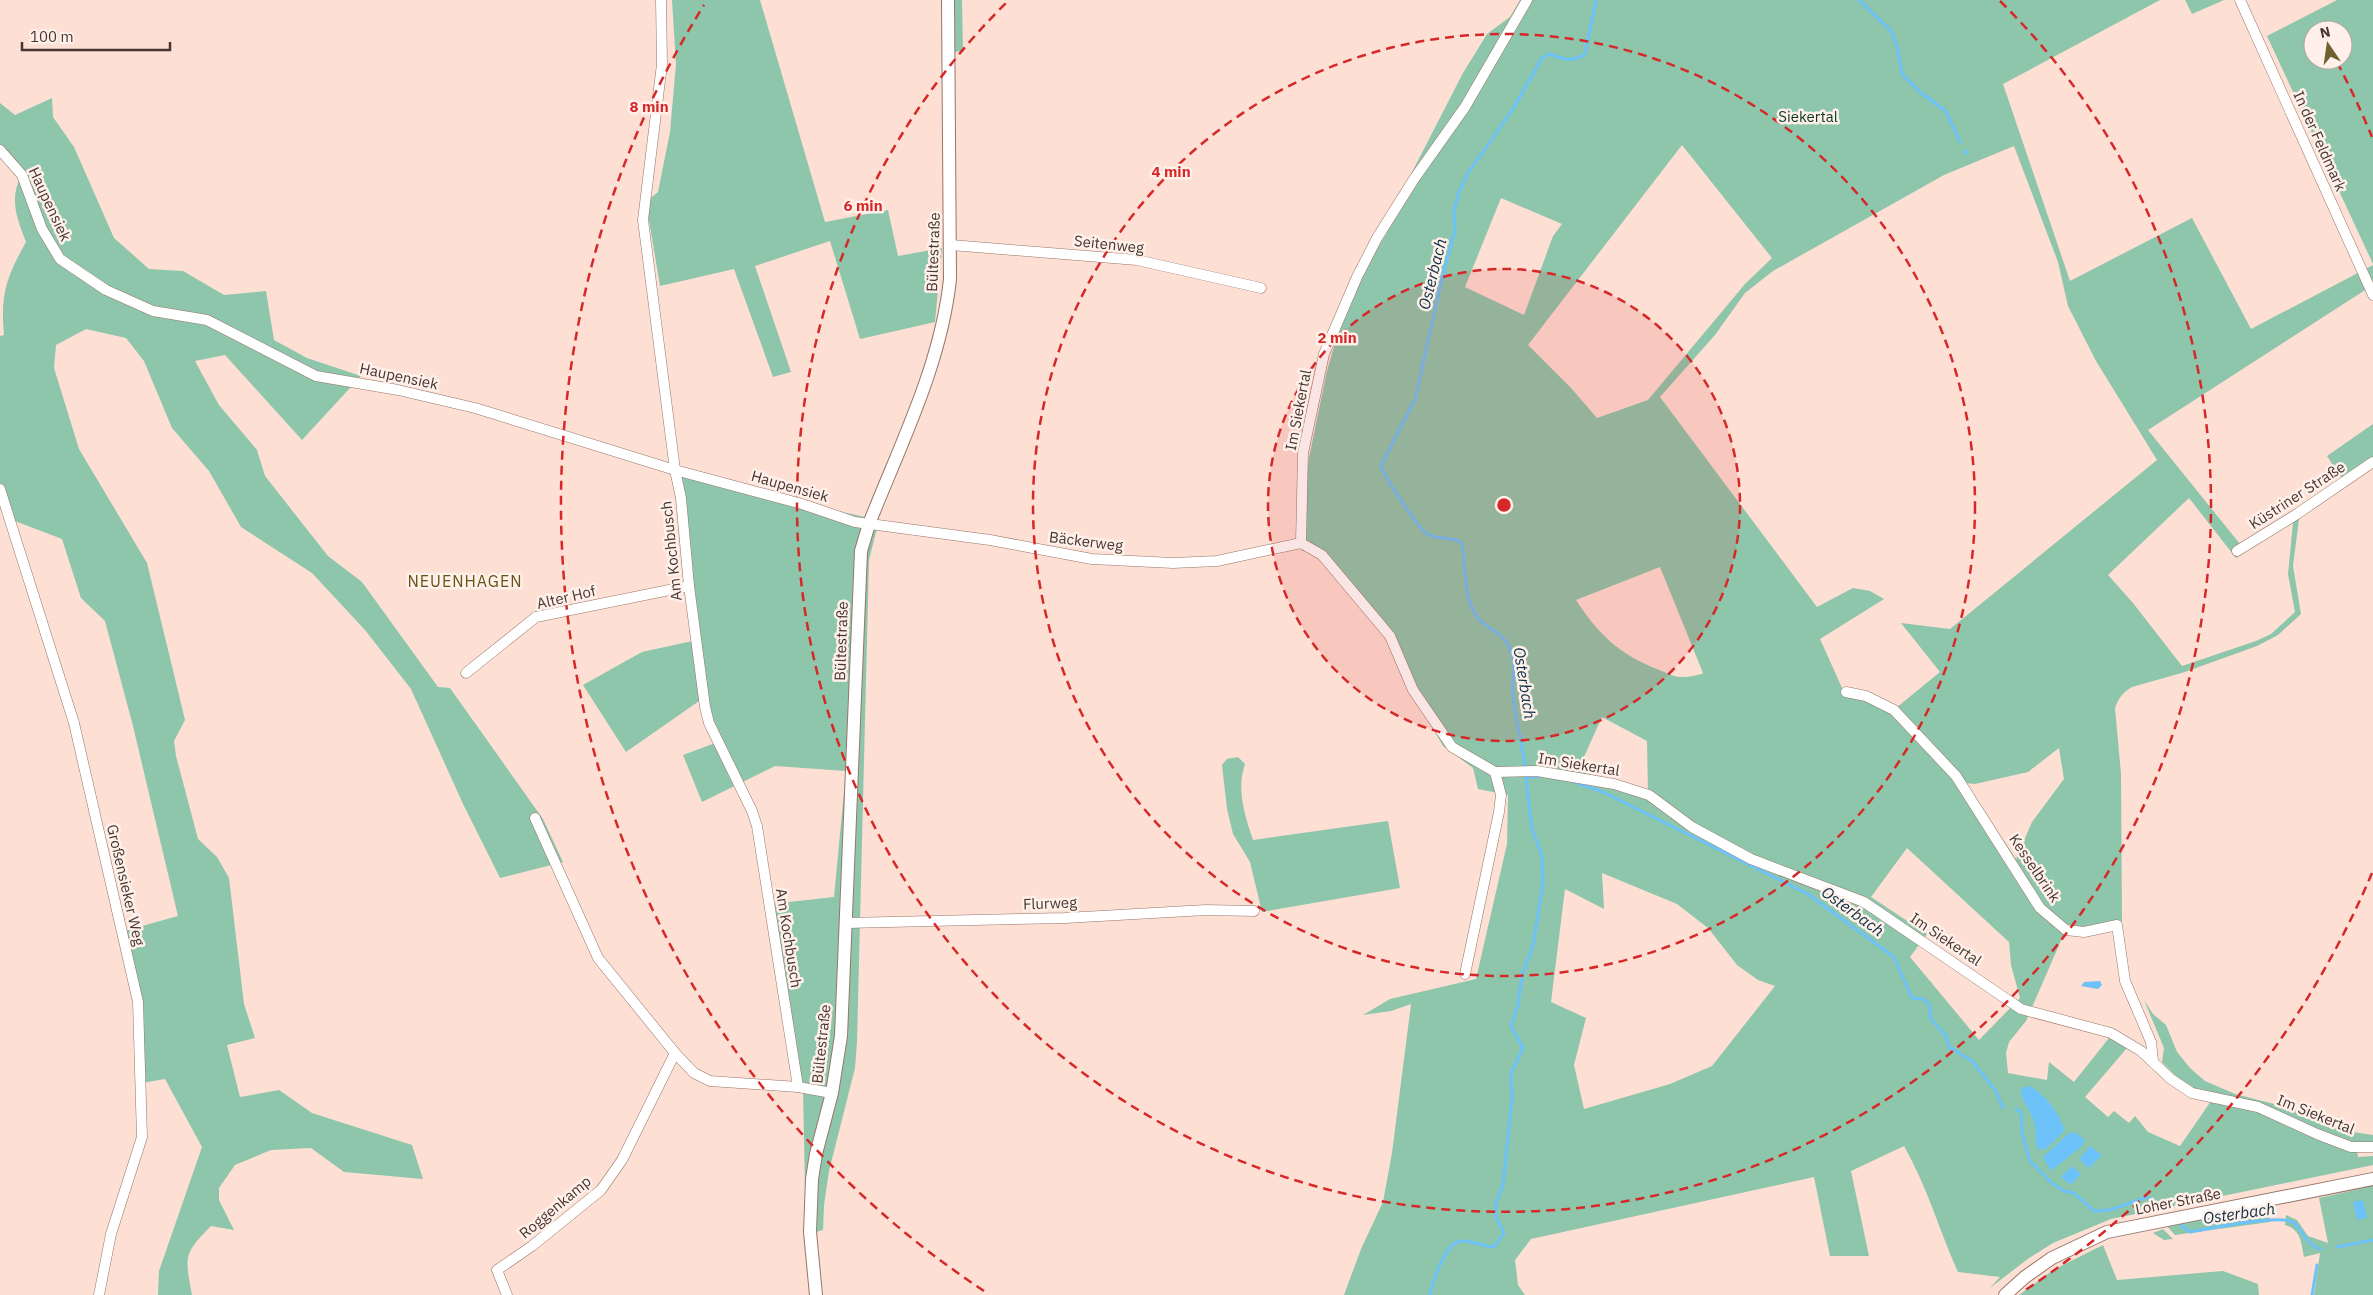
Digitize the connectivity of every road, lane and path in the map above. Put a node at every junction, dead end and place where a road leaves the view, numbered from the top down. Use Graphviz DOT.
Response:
graph roads {
  1 [pos="661,0"];
  2 [pos="948,0"];
  3 [pos="1527,0"];
  4 [pos="2240,0"];
  5 [pos="0,150"];
  6 [pos="951,246"];
  7 [pos="1261,288"];
  8 [pos="2373,295"];
  9 [pos="2371,468"];
  10 [pos="675,470"];
  11 [pos="0,489"];
  12 [pos="869,524"];
  13 [pos="1301,543"];
  14 [pos="2237,551"];
  15 [pos="689,586"];
  16 [pos="466,673"];
  17 [pos="1846,692"];
  18 [pos="1496,772"];
  19 [pos="535,818"];
  20 [pos="1254,911"];
  21 [pos="846,924"];
  22 [pos="1464,974"];
  23 [pos="675,1053"];
  24 [pos="2154,1061"];
  25 [pos="798,1087"];
  26 [pos="832,1093"];
  27 [pos="2373,1147"];
  28 [pos="2373,1179"];
  29 [pos="99,1295"];
  30 [pos="507,1295"];
  31 [pos="816,1295"];
  32 [pos="2005,1295"];
  1 -- 10 [label="street, Am Kochbusch"];
  2 -- 6 [label="street, Bültestraße"];
  3 -- 13 [label="street, Im Siekertal"];
  4 -- 8 [label="street, In der Feldmark"];
  5 -- 10 [label="street, Haupensiek"];
  6 -- 7 [label="street, Seitenweg"];
  6 -- 12 [label="street, Bültestraße"];
  9 -- 14 [label="street, Küstriner Straße"];
  10 -- 12 [label="street, Haupensiek"];
  10 -- 15 [label="street, Am Kochbusch"];
  11 -- 29 [label="street, Großensieker Weg"];
  12 -- 13 [label="street, Bäckerweg"];
  12 -- 21 [label="street, Bültestraße"];
  13 -- 18 [label="street, Im Siekertal"];
  15 -- 16 [label="street, Alter Hof"];
  15 -- 25 [label="street, Am Kochbusch"];
  17 -- 24 [label="street, Kesselbrink"];
  18 -- 22 [label="street"];
  18 -- 24 [label="street, Im Siekertal"];
  19 -- 23 [label="street"];
  20 -- 21 [label="street, Flurweg"];
  21 -- 26 [label="street, Bültestraße"];
  23 -- 25 [label="street"];
  23 -- 30 [label="street, Roggenkamp"];
  24 -- 27 [label="street, Im Siekertal"];
  25 -- 26 [label="street"];
  26 -- 31 [label="street, Bültestraße"];
  28 -- 32 [label="street, Loher Straße"];
}
